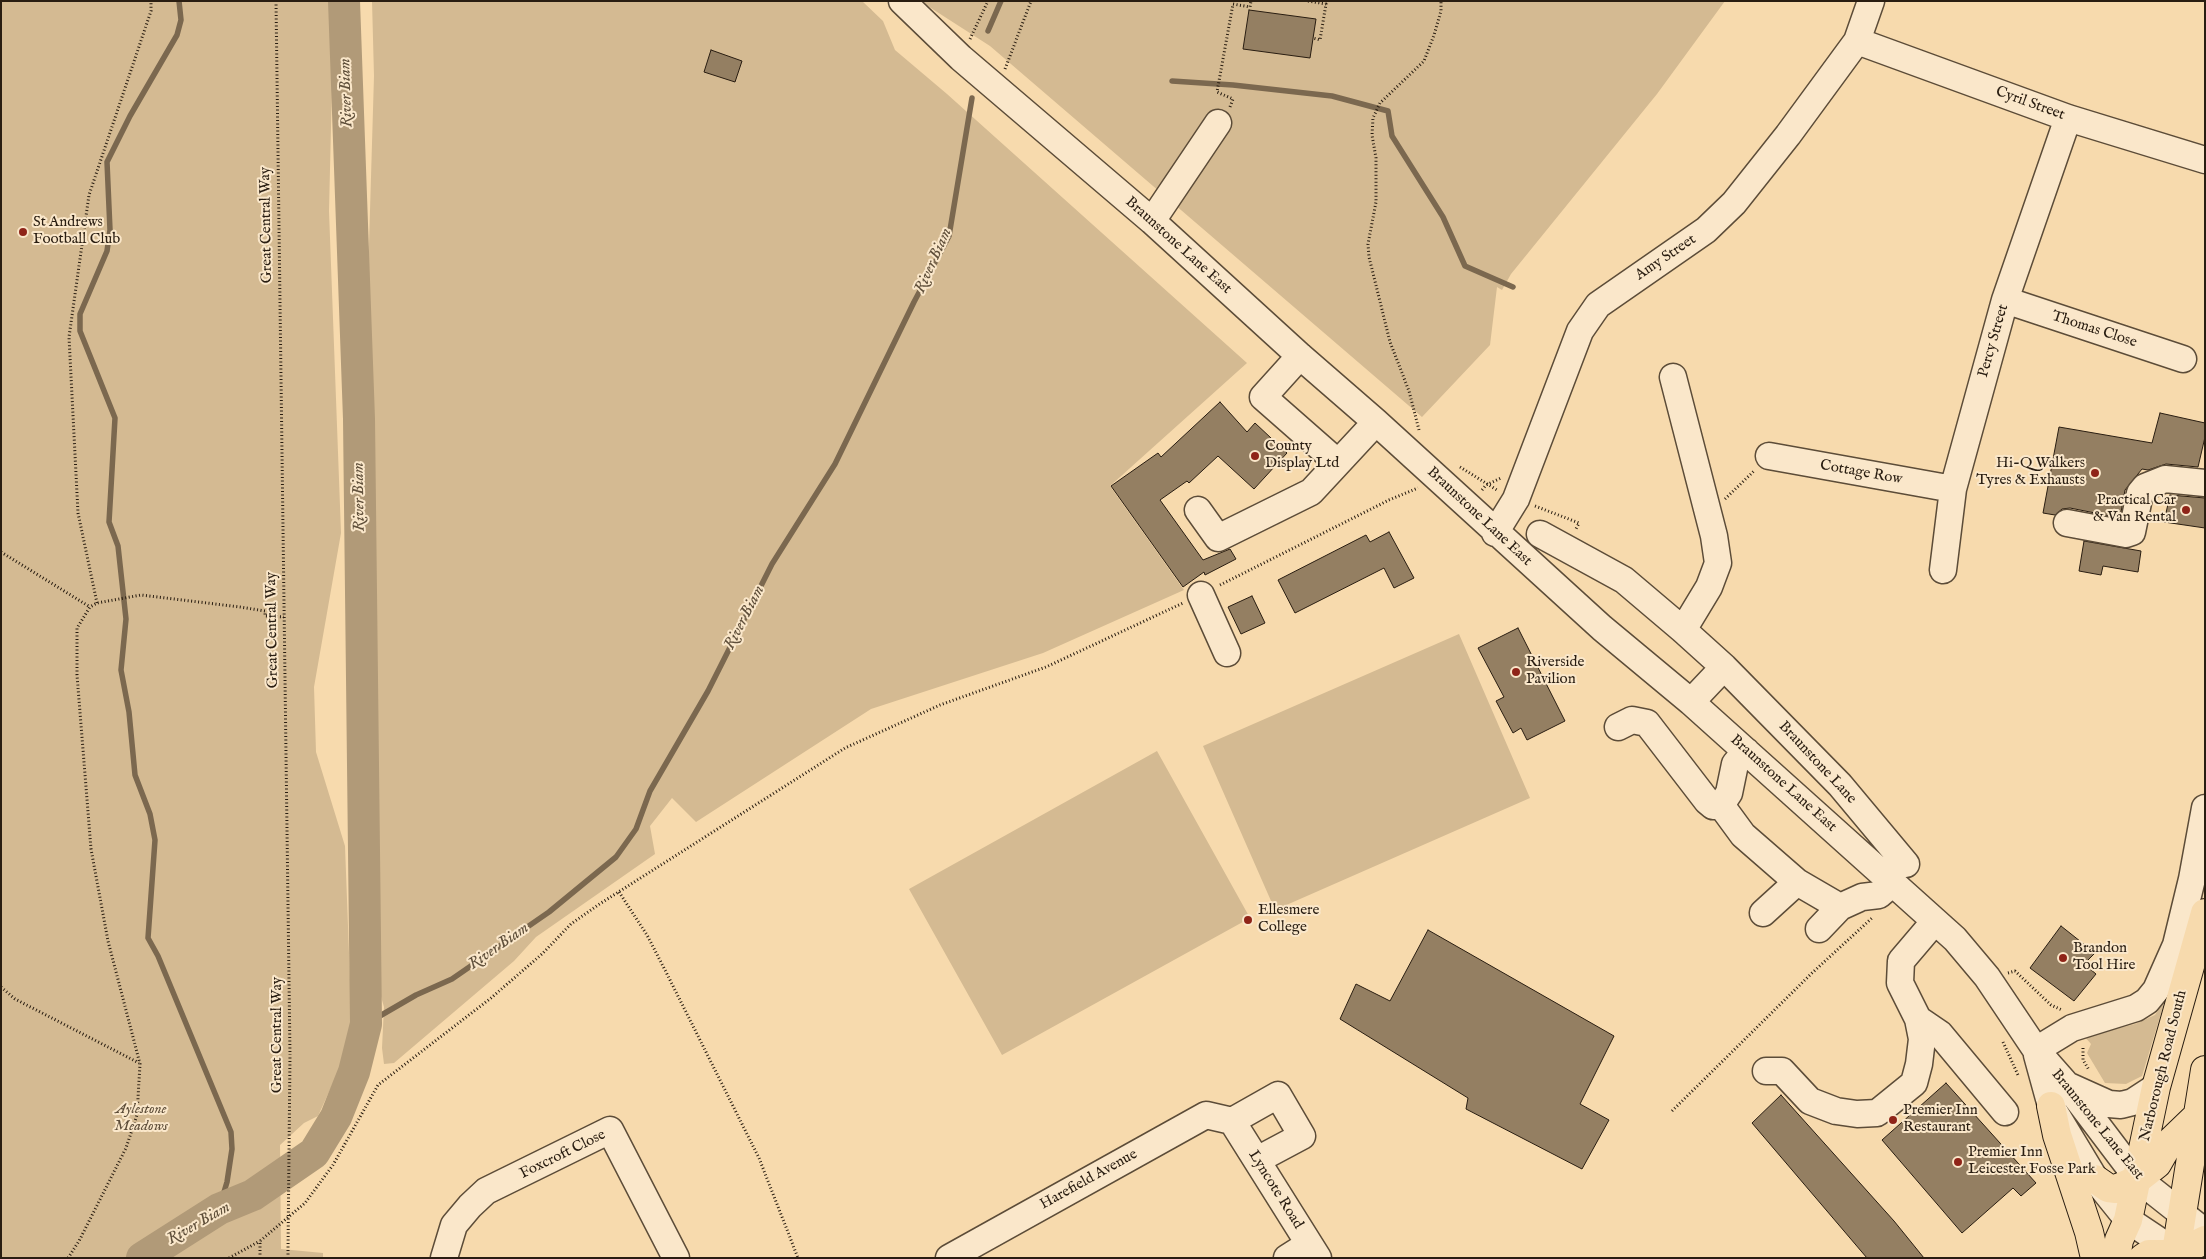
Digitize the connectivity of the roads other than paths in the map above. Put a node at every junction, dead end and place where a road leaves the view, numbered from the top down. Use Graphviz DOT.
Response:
graph roads {
  1 [pos="902,1"];
  2 [pos="1871,1"];
  3 [pos="1857,41"];
  4 [pos="2068,118"];
  5 [pos="1218,123"];
  6 [pos="2205,160"];
  7 [pos="1152,221"];
  8 [pos="2006,300"];
  9 [pos="1300,356"];
  10 [pos="2183,359"];
  11 [pos="1673,377"];
  12 [pos="1376,422"];
  13 [pos="1769,456"];
  14 [pos="1337,462"];
  15 [pos="2205,483"];
  16 [pos="1953,489"];
  17 [pos="1198,510"];
  18 [pos="2067,523"];
  19 [pos="1495,533"];
  20 [pos="1540,534"];
  21 [pos="1943,570"];
  22 [pos="1201,595"];
  23 [pos="1683,630"];
  24 [pos="1227,653"];
  25 [pos="1724,667"];
  26 [pos="1691,702"];
  27 [pos="1618,727"];
  28 [pos="1746,751"];
  29 [pos="1721,805"];
  30 [pos="2205,808"];
  31 [pos="1893,881"];
  32 [pos="1797,882"];
  33 [pos="1840,907"];
  34 [pos="1763,913"];
  35 [pos="2205,913"];
  36 [pos="1935,921"];
  37 [pos="1819,929"];
  38 [pos="1918,1019"];
  39 [pos="2036,1050"];
  40 [pos="2205,1070"];
  41 [pos="1766,1071"];
  42 [pos="2156,1087"];
  43 [pos="2058,1095"];
  44 [pos="2005,1112"];
  45 [pos="2196,1117"];
  46 [pos="1232,1121"];
  47 [pos="1257,1160"];
  48 [pos="2096,1179"];
  49 [pos="2138,1179"];
  50 [pos="2184,1216"];
  51 [pos="2128,1220"];
  52 [pos="2205,1232"];
  53 [pos="2205,1240"];
  54 [pos="1314,1251"];
  55 [pos="2205,1254"];
  56 [pos="2179,1257"];
  57 [pos="444,1258"];
  58 [pos="676,1258"];
  59 [pos="949,1258"];
  60 [pos="1287,1258"];
  61 [pos="2095,1258"];
  62 [pos="2116,1258"];
  63 [pos="2143,1258"];
  64 [pos="2203,1258"];
  1 -- 7 [label="street, Braunstone Lane East"];
  2 -- 3 [label="street, Amy Street"];
  3 -- 4 [label="street, Cyril Street"];
  3 -- 19 [label="street, Amy Street"];
  4 -- 6 [label="street, Cyril Street"];
  4 -- 8 [label="street, Percy Street"];
  5 -- 7 [label="street"];
  7 -- 9 [label="street, Braunstone Lane East"];
  8 -- 10 [label="street, Thomas Close"];
  8 -- 16 [label="street, Percy Street"];
  9 -- 12 [label="street, Braunstone Lane East"];
  9 -- 14 [label="street"];
  11 -- 23 [label="street"];
  12 -- 14 [label="street"];
  12 -- 19 [label="street, Braunstone Lane East"];
  13 -- 16 [label="street, Cottage Row"];
  14 -- 17 [label="street"];
  15 -- 18 [label="street"];
  16 -- 21 [label="street, Percy Street"];
  19 -- 26 [label="street, Braunstone Lane East"];
  20 -- 23 [label="street, Braunstone Lane"];
  22 -- 24 [label="street"];
  23 -- 25 [label="street, Braunstone Lane"];
  25 -- 26 [label="street"];
  25 -- 31 [label="street, Braunstone Lane"];
  26 -- 28 [label="street, Braunstone Lane East"];
  27 -- 29 [label="street"];
  28 -- 29 [label="street"];
  28 -- 31 [label="street, Braunstone Lane East"];
  29 -- 32 [label="street"];
  30 -- 39 [label="street, Narborough Road South"];
  31 -- 33 [label="street"];
  31 -- 36 [label="street, Braunstone Lane East"];
  32 -- 33 [label="street"];
  32 -- 34 [label="street"];
  33 -- 37 [label="street"];
  35 -- 42 [label="main road, Narborough Road South"];
  36 -- 38 [label="street"];
  36 -- 39 [label="street, Braunstone Lane East"];
  38 -- 41 [label="street"];
  38 -- 44 [label="street"];
  39 -- 43 [label="street, Braunstone Lane East"];
  40 -- 45 [label="main road"];
  42 -- 43 [label="street"];
  42 -- 49 [label="main road, Narborough Road South"];
  43 -- 48 [label="street, Braunstone Lane East"];
  43 -- 49 [label="street, Braunstone Lane East"];
  43 -- 61 [label="main road"];
  45 -- 49 [label="main road"];
  45 -- 50 [label="main road"];
  46 -- 47 [label="street, Lyncote Road"];
  46 -- 47 [label="street"];
  46 -- 59 [label="street, Harefield Avenue"];
  47 -- 54 [label="street, Lyncote Road"];
  48 -- 49 [label="main road"];
  48 -- 51 [label="street, Braunstone Lane East"];
  49 -- 50 [label="street, Braunstone Lane East"];
  49 -- 51 [label="main road, Narborough Road South"];
  50 -- 52 [label="street"];
  50 -- 56 [label="main road"];
  51 -- 56 [label="street, Braunstone Lane East"];
  51 -- 62 [label="main road, Narborough Road South"];
  53 -- 56 [label="main road"];
  54 -- 60 [label="street"];
  55 -- 64 [label="street"];
  56 -- 63 [label="main road"];
  57 -- 58 [label="street, Foxcroft Close"];
}
